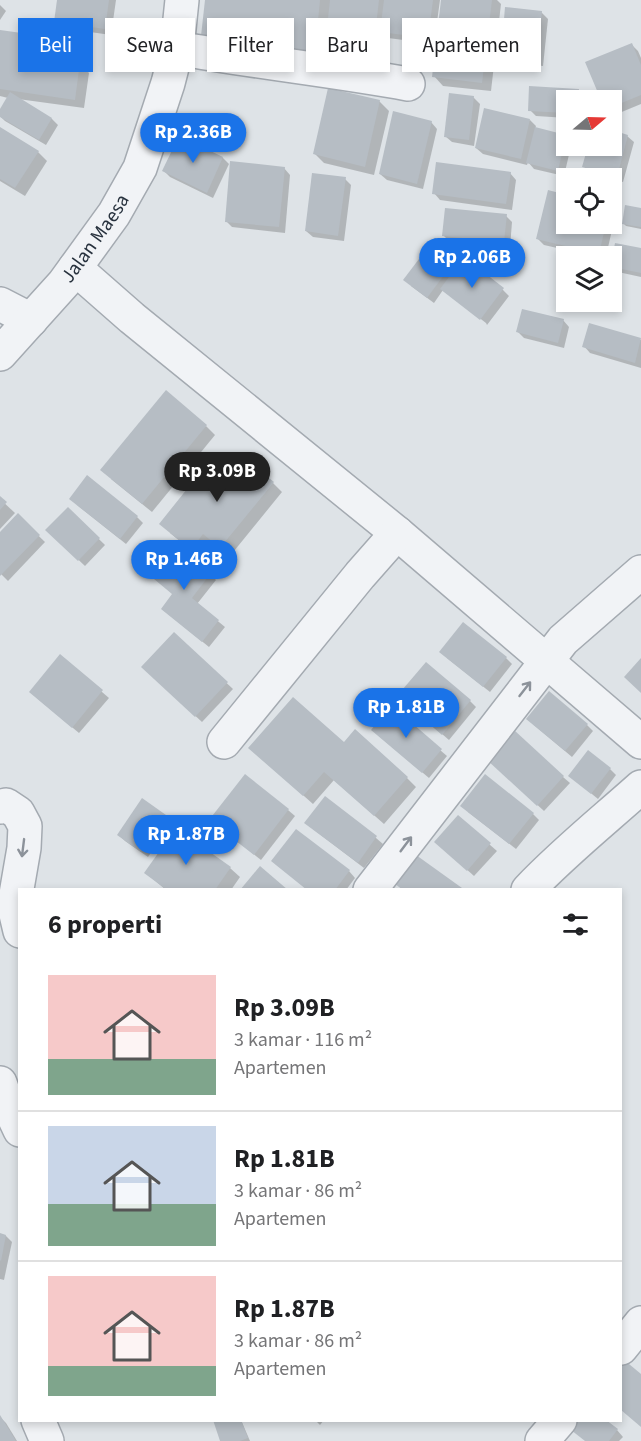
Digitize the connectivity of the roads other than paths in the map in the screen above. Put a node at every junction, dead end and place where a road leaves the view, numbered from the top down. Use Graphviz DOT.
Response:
graph roads {
  1 [pos="182,0"];
  2 [pos="180,18"];
  3 [pos="195,51"];
  4 [pos="171,72"];
  5 [pos="408,84"];
  6 [pos="75,268"];
  7 [pos="0,304"];
  8 [pos="31,320"];
  9 [pos="0,354"];
  10 [pos="397,533"];
  11 [pos="641,572"];
  12 [pos="546,662"];
  13 [pos="224,741"];
  14 [pos="641,742"];
  15 [pos="641,787"];
  16 [pos="0,807"];
  17 [pos="372,888"];
  18 [pos="530,888"];
  19 [pos="18,923"];
  20 [pos="0,1083"];
  21 [pos="18,1125"];
  22 [pos="641,1323"];
  23 [pos="622,1347"];
  24 [pos="39,1422"];
  25 [pos="558,1422"];
  26 [pos="47,1441"];
  27 [pos="542,1441"];
  1 -- 2 [label="street, Jalan Maesa"];
  3 -- 5 [label="street"];
  4 -- 6 [label="street, Jalan Maesa"];
  6 -- 8 [label="street, Jalan Maesa"];
  6 -- 10 [label="street"];
  7 -- 8 [label="street"];
  8 -- 9 [label="street, Jalan Maesa"];
  10 -- 12 [label="street"];
  10 -- 13 [label="street"];
  11 -- 12 [label="street"];
  12 -- 14 [label="street"];
  17 -- 12 [label="street, one-way"];
  15 -- 18 [label="street"];
  16 -- 19 [label="street, one-way"];
  20 -- 21 [label="street"];
  22 -- 23 [label="street"];
  24 -- 26 [label="street"];
  25 -- 27 [label="street"];
}
